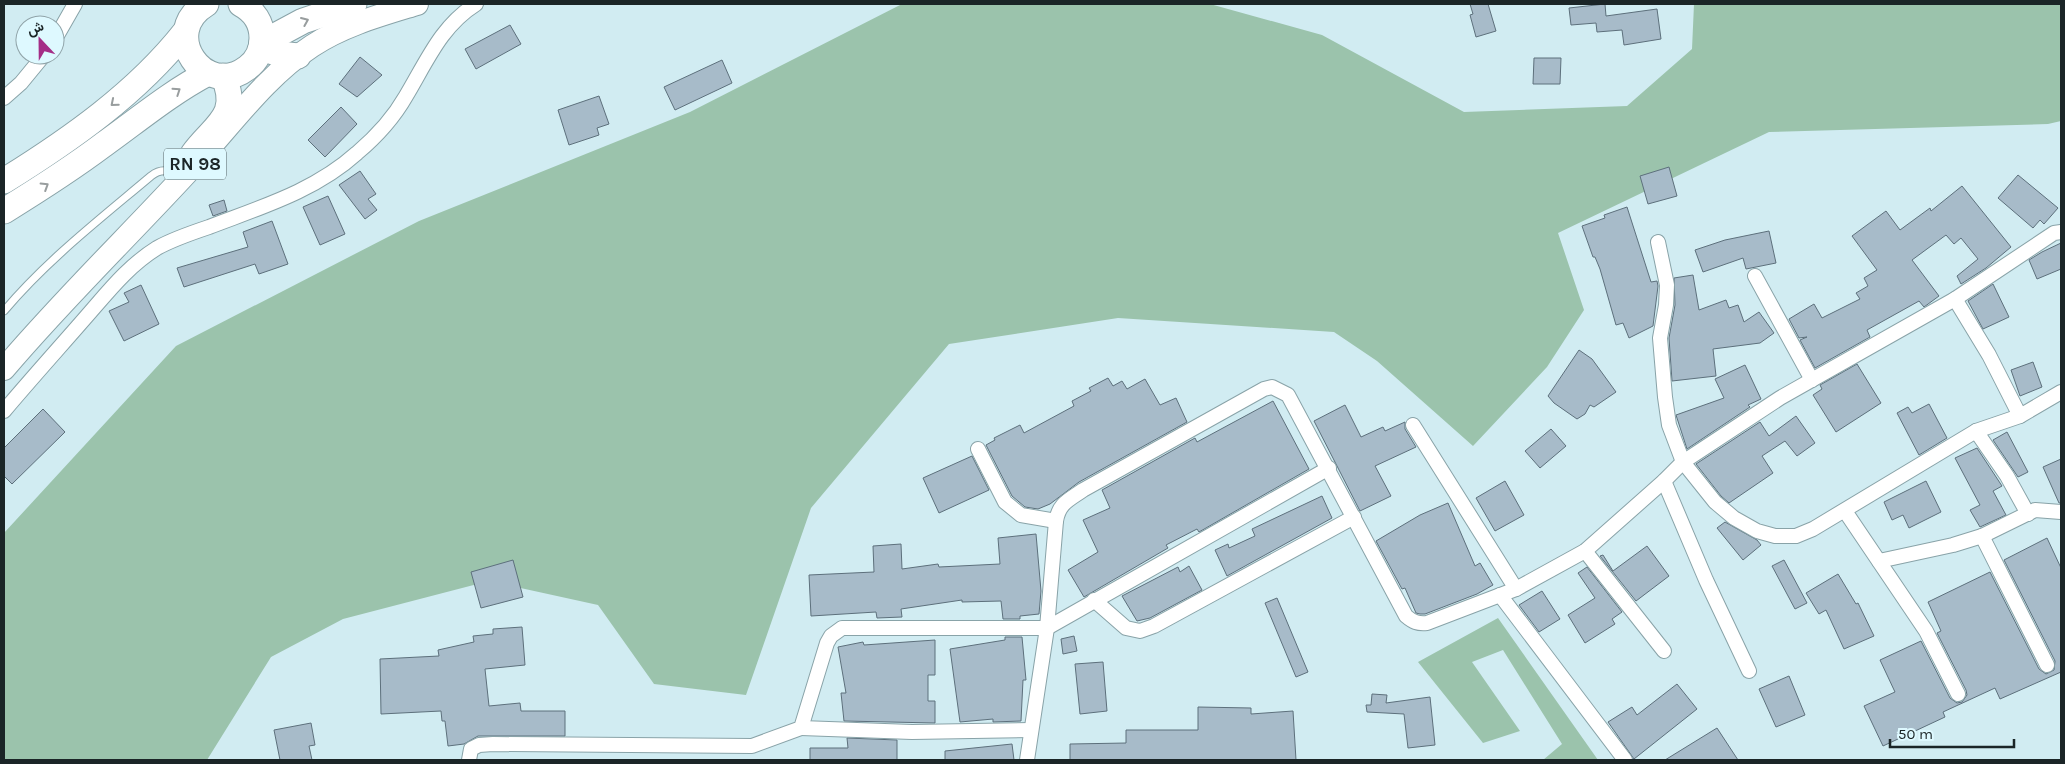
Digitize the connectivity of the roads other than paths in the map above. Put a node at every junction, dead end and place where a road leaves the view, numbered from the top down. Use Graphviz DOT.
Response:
graph roads {
  1 [pos="75,4"];
  2 [pos="206,4"];
  3 [pos="354,4"];
  4 [pos="417,4"];
  5 [pos="476,4"];
  6 [pos="251,5"];
  7 [pos="65,22"];
  8 [pos="185,32"];
  9 [pos="242,62"];
  10 [pos="291,62"];
  11 [pos="36,65"];
  12 [pos="4,98"];
  13 [pos="240,113"];
  14 [pos="188,171"];
  15 [pos="4,181"];
  16 [pos="4,211"];
  17 [pos="2061,232"];
  18 [pos="1658,242"];
  19 [pos="1755,276"];
  20 [pos="1955,299"];
  21 [pos="4,311"];
  22 [pos="4,368"];
  23 [pos="1812,380"];
  24 [pos="2061,392"];
  25 [pos="4,411"];
  26 [pos="2020,416"];
  27 [pos="1413,425"];
  28 [pos="1976,431"];
  29 [pos="978,449"];
  30 [pos="1683,462"];
  31 [pos="1329,468"];
  32 [pos="1664,481"];
  33 [pos="1845,511"];
  34 [pos="2061,512"];
  35 [pos="2028,514"];
  36 [pos="1354,517"];
  37 [pos="1056,522"];
  38 [pos="1982,536"];
  39 [pos="1585,551"];
  40 [pos="1878,561"];
  41 [pos="1516,589"];
  42 [pos="1500,595"];
  43 [pos="1094,600"];
  44 [pos="1047,628"];
  45 [pos="1664,651"];
  46 [pos="2047,665"];
  47 [pos="1749,671"];
  48 [pos="1958,694"];
  49 [pos="801,728"];
  50 [pos="1031,730"];
  51 [pos="752,746"];
  52 [pos="469,760"];
  53 [pos="752,760"];
  54 [pos="1027,760"];
  55 [pos="1625,760"];
  1 -- 7 [label="street"];
  2 -- 8 [label="highway"];
  9 -- 3 [label="highway, one-way"];
  4 -- 10 [label="main road, RN 98"];
  5 -- 25 [label="street"];
  6 -- 9 [label="highway"];
  8 -- 9 [label="highway"];
  8 -- 15 [label="highway, one-way"];
  9 -- 10 [label="highway"];
  9 -- 13 [label="highway"];
  9 -- 14 [label="highway"];
  16 -- 9 [label="highway, one-way"];
  10 -- 13 [label="main road, RN 98"];
  11 -- 12 [label="street"];
  13 -- 14 [label="main road, RN 98"];
  14 -- 21 [label="lane"];
  14 -- 22 [label="main road, RN 98"];
  17 -- 20 [label="street"];
  18 -- 30 [label="street"];
  19 -- 23 [label="street"];
  20 -- 23 [label="street"];
  20 -- 26 [label="street"];
  23 -- 30 [label="street"];
  24 -- 26 [label="street"];
  26 -- 28 [label="street"];
  27 -- 41 [label="street"];
  28 -- 33 [label="street"];
  28 -- 35 [label="street"];
  29 -- 37 [label="street"];
  30 -- 32 [label="street"];
  30 -- 33 [label="street"];
  31 -- 36 [label="street"];
  31 -- 37 [label="street"];
  31 -- 43 [label="street"];
  32 -- 39 [label="street"];
  32 -- 47 [label="street"];
  33 -- 40 [label="street"];
  34 -- 35 [label="street"];
  35 -- 38 [label="street"];
  36 -- 42 [label="street"];
  36 -- 43 [label="street"];
  37 -- 44 [label="street"];
  38 -- 40 [label="street"];
  38 -- 46 [label="street"];
  39 -- 41 [label="street"];
  39 -- 45 [label="street"];
  40 -- 48 [label="street"];
  41 -- 42 [label="street"];
  42 -- 55 [label="street"];
  43 -- 44 [label="street"];
  44 -- 49 [label="street"];
  44 -- 50 [label="street"];
  49 -- 50 [label="street"];
  49 -- 51 [label="street"];
  50 -- 54 [label="street"];
  51 -- 52 [label="street"];
  51 -- 53 [label="street"];
}
